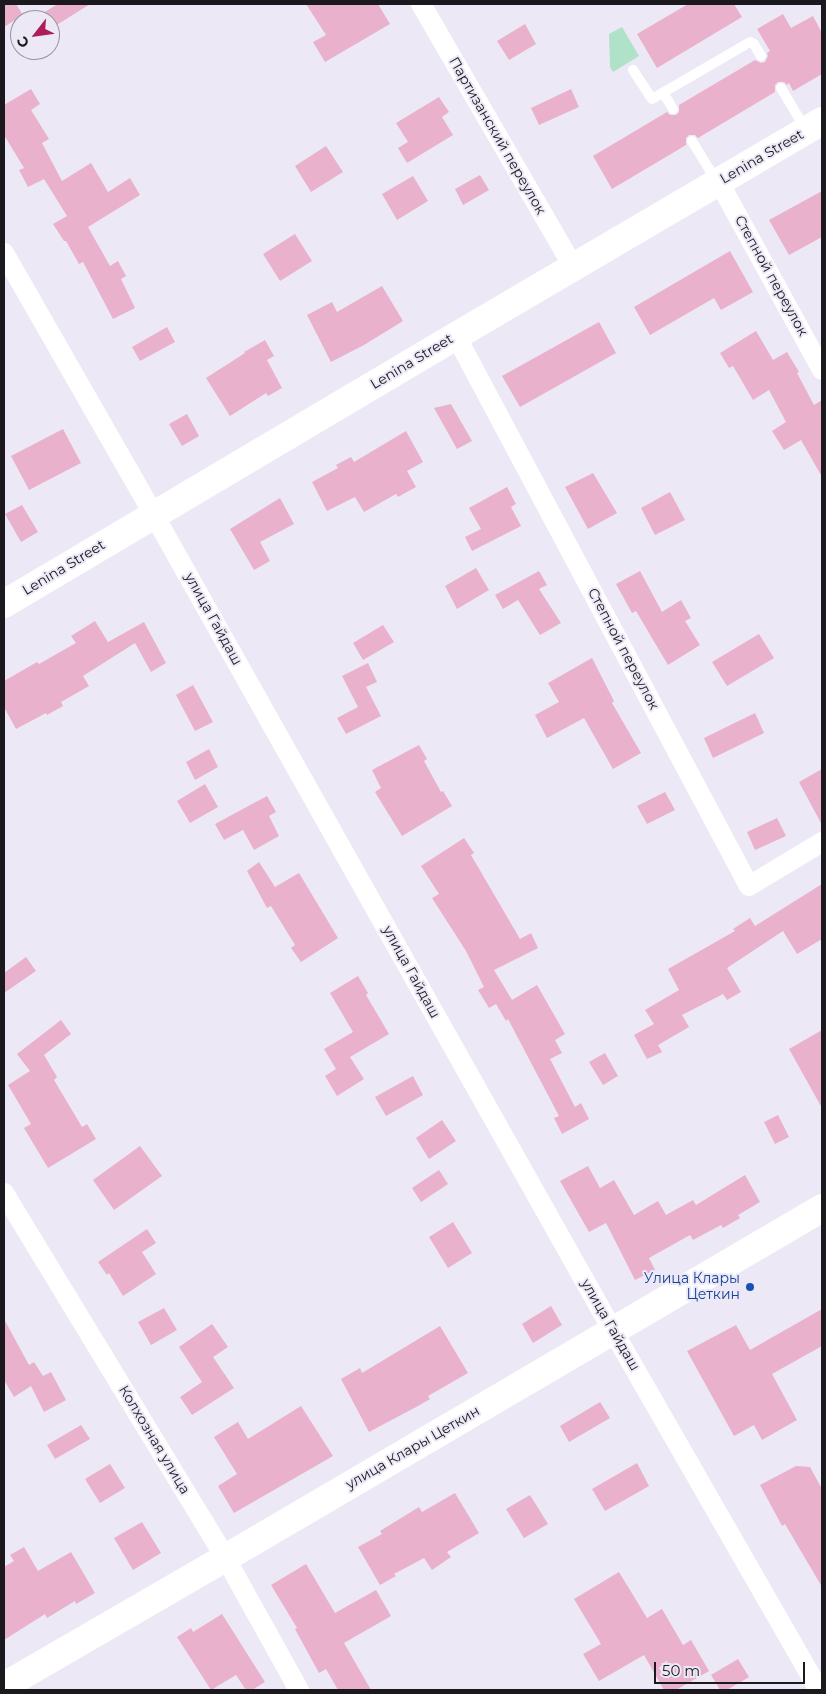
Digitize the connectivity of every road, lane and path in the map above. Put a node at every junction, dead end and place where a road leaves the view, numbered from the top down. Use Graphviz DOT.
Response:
graph roads {
  1 [pos="421,4"];
  2 [pos="761,56"];
  3 [pos="633,70"];
  4 [pos="781,88"];
  5 [pos="664,94"];
  6 [pos="673,109"];
  7 [pos="814,126"];
  8 [pos="692,141"];
  9 [pos="718,182"];
  10 [pos="4,253"];
  11 [pos="574,268"];
  12 [pos="456,336"];
  13 [pos="822,370"];
  14 [pos="154,514"];
  15 [pos="4,604"];
  16 [pos="822,842"];
  17 [pos="4,1193"];
  18 [pos="822,1208"];
  19 [pos="613,1331"];
  20 [pos="225,1557"];
  21 [pos="4,1686"];
  22 [pos="299,1690"];
  23 [pos="819,1690"];
  1 -- 11 [label="street, Партизанский переулок"];
  2 -- 5 [label="lane"];
  3 -- 5 [label="lane"];
  4 -- 7 [label="lane"];
  5 -- 6 [label="lane"];
  7 -- 9 [label="main road, Lenina Street"];
  8 -- 9 [label="lane"];
  9 -- 11 [label="main road, Lenina Street"];
  9 -- 13 [label="street, Степной переулок"];
  10 -- 14 [label="street, улица Гайдаш"];
  11 -- 12 [label="main road, Lenina Street"];
  12 -- 14 [label="main road, Lenina Street"];
  12 -- 16 [label="street, Степной переулок"];
  14 -- 15 [label="main road, Lenina Street"];
  14 -- 19 [label="street, улица Гайдаш"];
  17 -- 20 [label="street, Колхозная улица"];
  18 -- 19 [label="main road, улица Клары Цеткин"];
  19 -- 20 [label="main road, улица Клары Цеткин"];
  19 -- 23 [label="street, улица Гайдаш"];
  20 -- 21 [label="main road, улица Клары Цеткин"];
  20 -- 22 [label="street, Колхозная улица"];
}
